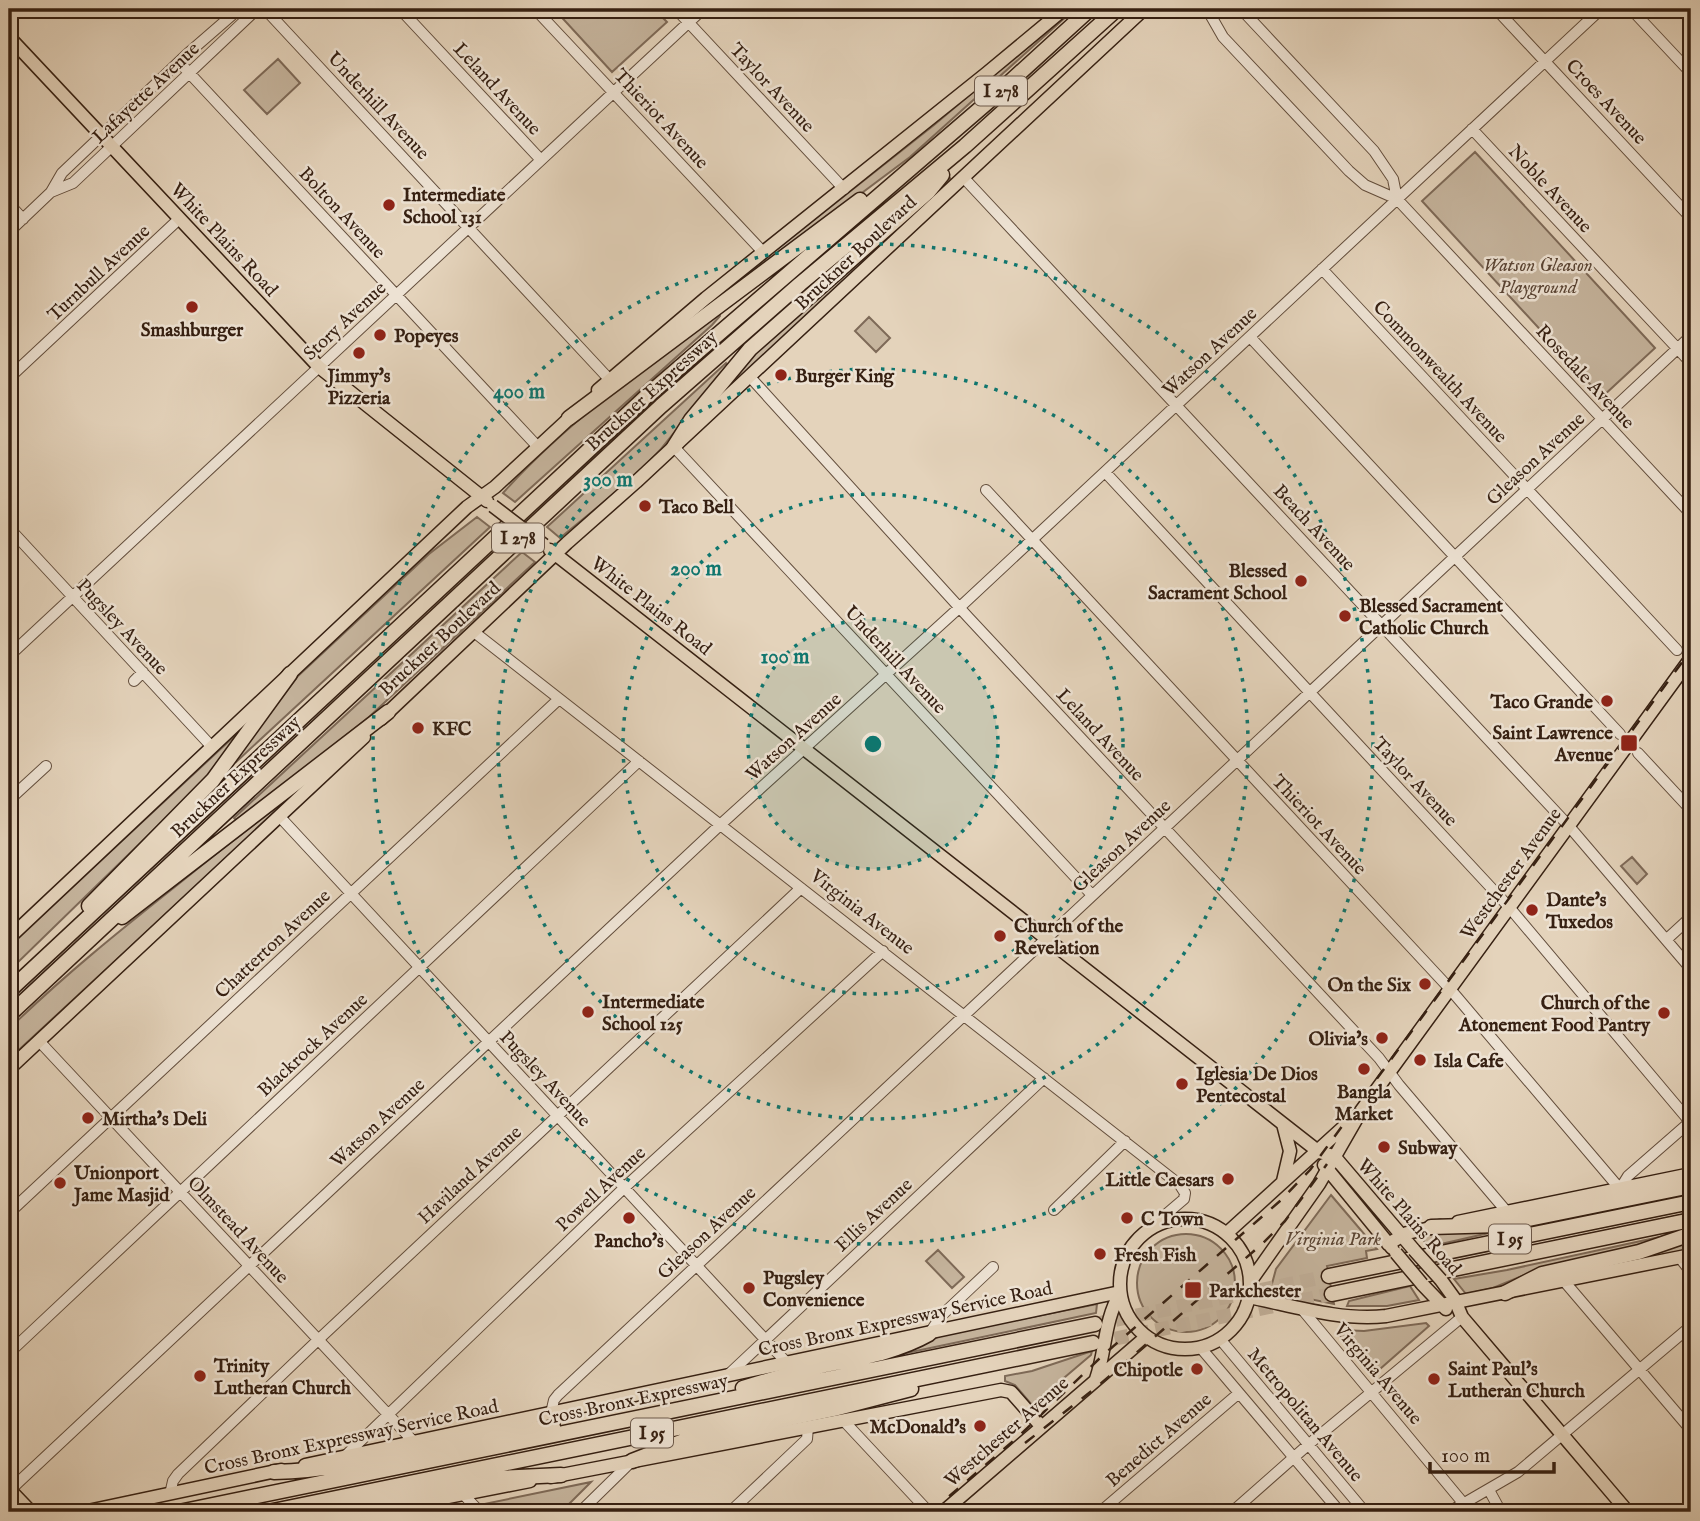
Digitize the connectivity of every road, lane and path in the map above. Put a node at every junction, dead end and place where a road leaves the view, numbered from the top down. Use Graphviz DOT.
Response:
graph roads {
  1 [pos="239,9"];
  2 [pos="257,9"];
  3 [pos="265,9"];
  4 [pos="400,9"];
  5 [pos="535,9"];
  6 [pos="676,9"];
  7 [pos="703,9"];
  8 [pos="1064,9"];
  9 [pos="1090,9"];
  10 [pos="1117,9"];
  11 [pos="1144,9"];
  12 [pos="1207,9"];
  13 [pos="1241,9"];
  14 [pos="1496,9"];
  15 [pos="1601,9"];
  16 [pos="1632,9"];
  17 [pos="689,22"];
  18 [pos="9,37"];
  19 [pos="1545,61"];
  20 [pos="179,62"];
  21 [pos="1691,73"];
  22 [pos="189,74"];
  23 [pos="614,93"];
  24 [pos="1472,129"];
  25 [pos="101,135"];
  26 [pos="965,146"];
  27 [pos="112,147"];
  28 [pos="541,160"];
  29 [pos="909,170"];
  30 [pos="963,177"];
  31 [pos="844,189"];
  32 [pos="51,192"];
  33 [pos="1397,200"];
  34 [pos="9,204"];
  35 [pos="1691,218"];
  36 [pos="23,219"];
  37 [pos="180,219"];
  38 [pos="469,228"];
  39 [pos="9,232"];
  40 [pos="763,252"];
  41 [pos="1322,269"];
  42 [pos="397,295"];
  43 [pos="1691,336"];
  44 [pos="1250,337"];
  45 [pos="1678,349"];
  46 [pos="1691,363"];
  47 [pos="319,367"];
  48 [pos="750,377"];
  49 [pos="9,379"];
  50 [pos="610,379"];
  51 [pos="1177,404"];
  52 [pos="569,418"];
  53 [pos="1602,419"];
  54 [pos="538,447"];
  55 [pos="674,447"];
  56 [pos="1105,472"];
  57 [pos="1527,489"];
  58 [pos="986,491"];
  59 [pos="481,497"];
  60 [pos="1691,514"];
  61 [pos="9,528"];
  62 [pos="1032,539"];
  63 [pos="555,554"];
  64 [pos="1455,557"];
  65 [pos="72,597"];
  66 [pos="960,607"];
  67 [pos="1382,624"];
  68 [pos="474,632"];
  69 [pos="1677,650"];
  70 [pos="9,656"];
  71 [pos="1691,658"];
  72 [pos="143,672"];
  73 [pos="290,674"];
  74 [pos="887,675"];
  75 [pos="134,681"];
  76 [pos="1310,692"];
  77 [pos="559,699"];
  78 [pos="388,712"];
  79 [pos="1620,734"];
  80 [pos="212,747"];
  81 [pos="804,749"];
  82 [pos="1638,754"];
  83 [pos="1237,760"];
  84 [pos="639,761"];
  85 [pos="46,766"];
  86 [pos="9,800"];
  87 [pos="1691,810"];
  88 [pos="280,817"];
  89 [pos="720,825"];
  90 [pos="1568,825"];
  91 [pos="1165,828"];
  92 [pos="802,888"];
  93 [pos="351,893"];
  94 [pos="1092,895"];
  95 [pos="1509,906"];
  96 [pos="1691,917"];
  97 [pos="9,938"];
  98 [pos="1046,938"];
  99 [pos="1667,939"];
  100 [pos="62,940"];
  101 [pos="84,944"];
  102 [pos="883,951"];
  103 [pos="419,967"];
  104 [pos="1691,969"];
  105 [pos="1450,989"];
  106 [pos="9,991"];
  107 [pos="9,1015"];
  108 [pos="964,1015"];
  109 [pos="39,1041"];
  110 [pos="488,1041"];
  111 [pos="9,1069"];
  112 [pos="1388,1073"];
  113 [pos="1044,1078"];
  114 [pos="1361,1111"];
  115 [pos="557,1116"];
  116 [pos="111,1118"];
  117 [pos="1691,1122"];
  118 [pos="1283,1123"];
  119 [pos="1125,1141"];
  120 [pos="1319,1152"];
  121 [pos="1334,1156"];
  122 [pos="1326,1171"];
  123 [pos="1691,1174"];
  124 [pos="1283,1181"];
  125 [pos="1691,1186"];
  126 [pos="625,1187"];
  127 [pos="1620,1189"];
  128 [pos="180,1191"];
  129 [pos="1691,1202"];
  130 [pos="1054,1210"];
  131 [pos="1507,1212"];
  132 [pos="9,1213"];
  133 [pos="1691,1220"];
  134 [pos="1431,1227"];
  135 [pos="1150,1228"];
  136 [pos="1227,1234"];
  137 [pos="1691,1234"];
  138 [pos="1402,1235"];
  139 [pos="1392,1248"];
  140 [pos="1685,1256"];
  141 [pos="696,1265"];
  142 [pos="248,1266"];
  143 [pos="993,1267"];
  144 [pos="1691,1272"];
  145 [pos="1329,1276"];
  146 [pos="1564,1281"];
  147 [pos="1250,1282"];
  148 [pos="1120,1293"];
  149 [pos="1505,1293"];
  150 [pos="1332,1294"];
  151 [pos="1249,1297"];
  152 [pos="1457,1303"];
  153 [pos="1441,1306"];
  154 [pos="1301,1308"];
  155 [pos="1462,1317"];
  156 [pos="1095,1324"];
  157 [pos="1691,1326"];
  158 [pos="929,1334"];
  159 [pos="1146,1337"];
  160 [pos="766,1339"];
  161 [pos="1220,1339"];
  162 [pos="318,1340"];
  163 [pos="1093,1343"];
  164 [pos="1200,1347"];
  165 [pos="9,1353"];
  166 [pos="1037,1354"];
  167 [pos="787,1363"];
  168 [pos="1640,1369"];
  169 [pos="727,1376"];
  170 [pos="1095,1380"];
  171 [pos="1238,1393"];
  172 [pos="1371,1393"];
  173 [pos="669,1412"];
  174 [pos="551,1413"];
  175 [pos="387,1414"];
  176 [pos="843,1420"];
  177 [pos="610,1424"];
  178 [pos="1041,1426"];
  179 [pos="808,1427"];
  180 [pos="1691,1430"];
  181 [pos="1562,1435"];
  182 [pos="413,1441"];
  183 [pos="1309,1444"];
  184 [pos="345,1456"];
  185 [pos="1294,1457"];
  186 [pos="632,1461"];
  187 [pos="274,1472"];
  188 [pos="561,1475"];
  189 [pos="9,1490"];
  190 [pos="1489,1490"];
  191 [pos="170,1494"];
  192 [pos="463,1494"];
  193 [pos="1464,1504"];
  194 [pos="433,1506"];
  195 [pos="30,1512"];
  196 [pos="83,1512"];
  197 [pos="178,1512"];
  198 [pos="268,1512"];
  199 [pos="329,1512"];
  200 [pos="373,1512"];
  201 [pos="480,1512"];
  202 [pos="580,1512"];
  203 [pos="730,1512"];
  204 [pos="929,1512"];
  205 [pos="943,1512"];
  206 [pos="1100,1512"];
  207 [pos="1232,1512"];
  208 [pos="1340,1512"];
  209 [pos="1365,1512"];
  210 [pos="1449,1512"];
  211 [pos="1501,1512"];
  212 [pos="1628,1512"];
  1 -- 20 [label="street, Lafayette Avenue"];
  2 -- 22 [label="street, Lafayette Avenue"];
  3 -- 38 [label="street, Underhill Avenue"];
  4 -- 28 [label="street, Leland Avenue"];
  5 -- 23 [label="street, Thieriot Avenue"];
  6 -- 17 [label="street, Taylor Avenue"];
  7 -- 17 [label="street, Story Avenue"];
  8 -- 31 [label="main road"];
  9 -- 29 [label="highway, Bruckner Expressway / I 278"];
  10 -- 26 [label="highway, Bruckner Expressway / I 278"];
  11 -- 30 [label="main road, Bruckner Boulevard"];
  12 -- 33 [label="street, Rosedale Avenue"];
  13 -- 33 [label="street, Rosedale Avenue"];
  14 -- 19 [label="street, Croes Avenue"];
  15 -- 19 [label="street, Watson Avenue"];
  16 -- 21 [label="street"];
  17 -- 23 [label="street, Story Avenue"];
  17 -- 31 [label="street, Taylor Avenue"];
  18 -- 25 [label="main road, White Plains Road"];
  19 -- 24 [label="street, Watson Avenue"];
  19 -- 35 [label="street, Croes Avenue"];
  20 -- 22 [label="street, Bolton Avenue"];
  20 -- 25 [label="street, Lafayette Avenue"];
  22 -- 27 [label="street, Lafayette Avenue"];
  22 -- 42 [label="street, Bolton Avenue"];
  23 -- 28 [label="street, Story Avenue"];
  23 -- 40 [label="street, Thieriot Avenue"];
  24 -- 33 [label="street, Watson Avenue"];
  24 -- 45 [label="street, Noble Avenue"];
  25 -- 27 [label="main road, White Plains Road"];
  25 -- 32 [label="street, Lafayette Avenue"];
  26 -- 55 [label="highway"];
  26 -- 101 [label="highway, Bruckner Expressway / I 278"];
  27 -- 32 [label="street, Lafayette Avenue"];
  27 -- 37 [label="main road, White Plains Road"];
  28 -- 38 [label="street, Story Avenue"];
  29 -- 52 [label="highway"];
  29 -- 100 [label="highway, Bruckner Expressway / I 278"];
  30 -- 48 [label="main road, Bruckner Boulevard"];
  30 -- 51 [label="street, Beach Avenue"];
  31 -- 40 [label="main road"];
  32 -- 36 [label="street, Lafayette Avenue"];
  33 -- 41 [label="street, Watson Avenue"];
  33 -- 53 [label="street, Rosedale Avenue"];
  34 -- 36 [label="street"];
  36 -- 39 [label="street, Lafayette Avenue"];
  37 -- 47 [label="main road, White Plains Road"];
  37 -- 49 [label="street, Turnbull Avenue"];
  38 -- 42 [label="street, Story Avenue"];
  38 -- 50 [label="street, Underhill Avenue"];
  40 -- 50 [label="main road"];
  41 -- 44 [label="street, Watson Avenue"];
  41 -- 57 [label="street, Commonwealth Avenue"];
  42 -- 47 [label="street, Story Avenue"];
  42 -- 54 [label="street, Bolton Avenue"];
  43 -- 45 [label="street, Gleason Avenue"];
  44 -- 51 [label="street, Watson Avenue"];
  44 -- 64 [label="street"];
  45 -- 46 [label="street, Noble Avenue"];
  45 -- 53 [label="street, Gleason Avenue"];
  47 -- 59 [label="main road, White Plains Road"];
  47 -- 65 [label="street, Story Avenue"];
  48 -- 55 [label="main road, Bruckner Boulevard"];
  48 -- 66 [label="street, Leland Avenue"];
  50 -- 52 [label="main road"];
  51 -- 56 [label="street, Watson Avenue"];
  51 -- 67 [label="street, Beach Avenue"];
  52 -- 54 [label="main road"];
  53 -- 57 [label="street, Gleason Avenue"];
  53 -- 60 [label="street, Rosedale Avenue"];
  54 -- 59 [label="main road"];
  55 -- 63 [label="main road, Bruckner Boulevard"];
  55 -- 74 [label="street, Underhill Avenue"];
  56 -- 62 [label="street, Watson Avenue"];
  56 -- 76 [label="street, Taylor Avenue"];
  57 -- 64 [label="street, Gleason Avenue"];
  57 -- 69 [label="street, Commonwealth Avenue"];
  58 -- 62 [label="street, Thieriot Avenue"];
  59 -- 63 [label="main road, White Plains Road, bridge"];
  59 -- 73 [label="main road"];
  61 -- 65 [label="street, Pugsley Avenue"];
  62 -- 66 [label="street, Watson Avenue"];
  62 -- 83 [label="street, Thieriot Avenue"];
  63 -- 68 [label="main road, Bruckner Boulevard"];
  63 -- 81 [label="main road, White Plains Road"];
  64 -- 67 [label="street, Gleason Avenue"];
  64 -- 79 [label="street"];
  65 -- 70 [label="street, Story Avenue"];
  65 -- 72 [label="street, Pugsley Avenue"];
  66 -- 74 [label="street, Watson Avenue"];
  66 -- 91 [label="street, Leland Avenue"];
  67 -- 76 [label="street, Gleason Avenue"];
  67 -- 90 [label="street, Beach Avenue"];
  68 -- 77 [label="street, Virginia Avenue"];
  68 -- 78 [label="main road, Bruckner Boulevard"];
  71 -- 90 [label="main road, Westchester Avenue"];
  72 -- 75 [label="street"];
  72 -- 80 [label="street, Pugsley Avenue"];
  73 -- 80 [label="main road"];
  73 -- 100 [label="highway"];
  74 -- 81 [label="street, Watson Avenue"];
  74 -- 94 [label="street, Underhill Avenue"];
  76 -- 83 [label="street, Gleason Avenue"];
  76 -- 95 [label="street, Taylor Avenue"];
  77 -- 84 [label="street, Virginia Avenue"];
  77 -- 93 [label="street, Chatterton Avenue"];
  78 -- 88 [label="main road, Bruckner Boulevard"];
  78 -- 101 [label="highway"];
  80 -- 97 [label="main road"];
  81 -- 89 [label="street, Watson Avenue"];
  81 -- 98 [label="main road, White Plains Road"];
  82 -- 87 [label="street"];
  83 -- 91 [label="street, Gleason Avenue"];
  83 -- 105 [label="street, Thieriot Avenue"];
  84 -- 89 [label="street, Virginia Avenue"];
  84 -- 103 [label="street, Blackrock Avenue"];
  85 -- 86 [label="street"];
  88 -- 93 [label="street, Pugsley Avenue"];
  88 -- 109 [label="main road, Bruckner Boulevard"];
  89 -- 92 [label="street, Virginia Avenue"];
  89 -- 110 [label="street, Watson Avenue"];
  90 -- 95 [label="main road, Westchester Avenue"];
  90 -- 99 [label="street, Beach Avenue"];
  91 -- 94 [label="street, Gleason Avenue"];
  91 -- 112 [label="street, Leland Avenue"];
  92 -- 102 [label="street, Virginia Avenue"];
  92 -- 115 [label="street, Haviland Avenue"];
  93 -- 103 [label="street, Pugsley Avenue"];
  93 -- 116 [label="street, Chatterton Avenue"];
  94 -- 98 [label="street, Gleason Avenue"];
  95 -- 105 [label="main road, Westchester Avenue"];
  95 -- 117 [label="street, Taylor Avenue"];
  96 -- 99 [label="street"];
  98 -- 108 [label="street, Gleason Avenue"];
  98 -- 118 [label="main road, White Plains Road"];
  99 -- 104 [label="street, Beach Avenue"];
  100 -- 106 [label="highway, Bruckner Expressway / I 278"];
  101 -- 107 [label="highway, Bruckner Expressway / I 278"];
  102 -- 108 [label="street, Virginia Avenue"];
  102 -- 126 [label="street, Powell Avenue"];
  103 -- 110 [label="street, Pugsley Avenue"];
  103 -- 128 [label="street, Blackrock Avenue"];
  105 -- 112 [label="main road, Westchester Avenue"];
  105 -- 127 [label="street, Thieriot Avenue"];
  108 -- 113 [label="street, Virginia Avenue"];
  108 -- 141 [label="street, Gleason Avenue"];
  109 -- 111 [label="main road, Bruckner Boulevard"];
  109 -- 116 [label="street, Olmstead Avenue"];
  110 -- 115 [label="street, Pugsley Avenue"];
  110 -- 142 [label="street, Watson Avenue"];
  112 -- 114 [label="main road, Westchester Avenue"];
  112 -- 131 [label="street, Leland Avenue"];
  113 -- 119 [label="street, Virginia Avenue"];
  113 -- 160 [label="street, Ellis Avenue"];
  114 -- 120 [label="main road, Westchester Avenue"];
  114 -- 121 [label="main road, Westchester Avenue"];
  115 -- 126 [label="street, Pugsley Avenue"];
  115 -- 162 [label="street, Haviland Avenue"];
  116 -- 128 [label="street, Olmstead Avenue"];
  116 -- 132 [label="street, Chatterton Avenue"];
  117 -- 127 [label="street"];
  118 -- 120 [label="main road, White Plains Road"];
  118 -- 124 [label="main road"];
  119 -- 130 [label="street"];
  119 -- 135 [label="street, Virginia Avenue"];
  120 -- 121 [label="main road, White Plains Road"];
  120 -- 122 [label="main road, White Plains Road"];
  120 -- 124 [label="main road, Westchester Avenue"];
  121 -- 122 [label="main road, Westchester Avenue"];
  121 -- 138 [label="main road, White Plains Road"];
  122 -- 139 [label="main road, White Plains Road"];
  122 -- 147 [label="main road, Westchester Avenue"];
  123 -- 127 [label="main road"];
  124 -- 136 [label="main road, Westchester Avenue"];
  125 -- 134 [label="highway"];
  126 -- 141 [label="street, Pugsley Avenue"];
  126 -- 175 [label="street, Powell Avenue"];
  127 -- 131 [label="main road"];
  128 -- 142 [label="street, Olmstead Avenue"];
  128 -- 165 [label="street, Blackrock Avenue"];
  129 -- 145 [label="highway, I 95"];
  131 -- 134 [label="main road"];
  133 -- 150 [label="highway, I 95"];
  134 -- 138 [label="main road"];
  135 -- 136 [label="main road"];
  135 -- 148 [label="main road"];
  136 -- 147 [label="main road"];
  137 -- 149 [label="highway"];
  138 -- 139 [label="main road"];
  138 -- 152 [label="main road, White Plains Road, bridge"];
  139 -- 153 [label="main road, White Plains Road, bridge"];
  140 -- 144 [label="street"];
  140 -- 146 [label="main road"];
  141 -- 160 [label="street, Pugsley Avenue"];
  141 -- 174 [label="street, Gleason Avenue"];
  142 -- 162 [label="street, Olmstead Avenue"];
  142 -- 189 [label="street, Watson Avenue"];
  143 -- 158 [label="street"];
  146 -- 149 [label="main road"];
  146 -- 168 [label="street"];
  147 -- 151 [label="main road"];
  148 -- 158 [label="main road, Cross Bronx Expressway Service Road"];
  148 -- 159 [label="main road"];
  148 -- 170 [label="main road, Westchester Avenue"];
  149 -- 152 [label="main road"];
  151 -- 154 [label="main road"];
  151 -- 161 [label="main road"];
  152 -- 153 [label="main road"];
  152 -- 155 [label="main road, White Plains Road"];
  153 -- 154 [label="main road"];
  153 -- 155 [label="main road, White Plains Road"];
  154 -- 172 [label="street, Virginia Avenue"];
  155 -- 172 [label="street"];
  155 -- 181 [label="main road, White Plains Road"];
  156 -- 173 [label="highway, Cross Bronx Expressway / I 95"];
  157 -- 168 [label="street"];
  158 -- 167 [label="main road, Cross Bronx Expressway Service Road"];
  158 -- 173 [label="highway"];
  159 -- 164 [label="main road"];
  159 -- 170 [label="main road, Westchester Avenue"];
  160 -- 167 [label="street, Pugsley Avenue"];
  160 -- 169 [label="street, Ellis Avenue"];
  161 -- 164 [label="main road"];
  161 -- 183 [label="street, Metropolitan Avenue"];
  162 -- 175 [label="street, Olmstead Avenue"];
  162 -- 191 [label="street, Haviland Avenue"];
  163 -- 166 [label="highway, Cross Bronx Expressway / I 95"];
  164 -- 171 [label="street, Metropolitan Avenue"];
  166 -- 186 [label="highway"];
  166 -- 198 [label="highway, Cross Bronx Expressway / I 95"];
  167 -- 169 [label="main road, Cross Bronx Expressway Service Road"];
  168 -- 180 [label="street"];
  168 -- 181 [label="street"];
  169 -- 174 [label="main road, Cross Bronx Expressway Service Road"];
  170 -- 178 [label="main road, Westchester Avenue"];
  171 -- 185 [label="street, Metropolitan Avenue"];
  171 -- 206 [label="street, Benedict Avenue"];
  172 -- 183 [label="street"];
  172 -- 193 [label="street, Virginia Avenue"];
  173 -- 177 [label="highway, Cross Bronx Expressway / I 95"];
  174 -- 182 [label="main road, Cross Bronx Expressway Service Road"];
  175 -- 182 [label="street, Olmstead Avenue"];
  175 -- 184 [label="street, Powell Avenue"];
  176 -- 178 [label="main road"];
  176 -- 179 [label="main road"];
  176 -- 204 [label="street"];
  177 -- 187 [label="highway"];
  177 -- 197 [label="highway, Cross Bronx Expressway / I 95"];
  178 -- 205 [label="main road, Westchester Avenue"];
  179 -- 186 [label="main road"];
  179 -- 203 [label="street"];
  181 -- 190 [label="street"];
  181 -- 212 [label="main road, White Plains Road"];
  182 -- 184 [label="main road, Cross Bronx Expressway Service Road"];
  183 -- 185 [label="street"];
  183 -- 209 [label="street, Metropolitan Avenue"];
  184 -- 187 [label="main road, Cross Bronx Expressway Service Road"];
  185 -- 207 [label="street"];
  185 -- 208 [label="street, Metropolitan Avenue"];
  186 -- 188 [label="main road"];
  186 -- 202 [label="street"];
  187 -- 191 [label="main road, Cross Bronx Expressway Service Road"];
  188 -- 192 [label="main road"];
  188 -- 199 [label="highway"];
  189 -- 195 [label="main road"];
  190 -- 193 [label="street"];
  190 -- 211 [label="street"];
  191 -- 196 [label="main road, Cross Bronx Expressway Service Road"];
  192 -- 194 [label="main road"];
  192 -- 201 [label="street"];
  193 -- 210 [label="street"];
  194 -- 200 [label="main road"];
}
